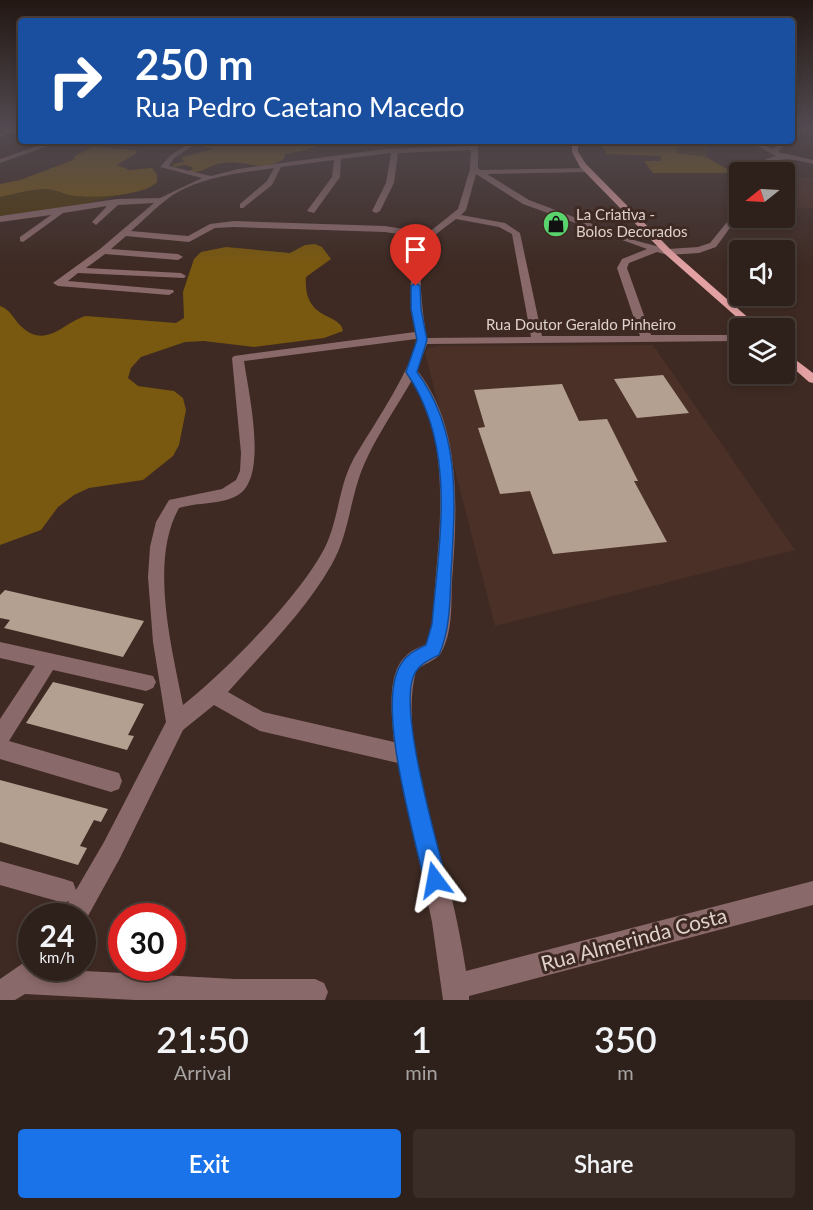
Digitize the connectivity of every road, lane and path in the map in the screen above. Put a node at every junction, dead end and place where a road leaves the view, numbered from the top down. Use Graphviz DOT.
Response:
graph roads {
  1 [pos="194,174"];
  2 [pos="233,174"];
  3 [pos="276,174"];
  4 [pos="336,174"];
  5 [pos="391,174"];
  6 [pos="476,174"];
  7 [pos="483,174"];
  8 [pos="592,174"];
  9 [pos="211,178"];
  10 [pos="162,200"];
  11 [pos="117,201"];
  12 [pos="243,206"];
  13 [pos="311,211"];
  14 [pos="376,211"];
  15 [pos="62,212"];
  16 [pos="455,216"];
  17 [pos="0,219"];
  18 [pos="96,222"];
  19 [pos="729,223"];
  20 [pos="123,233"];
  21 [pos="430,236"];
  22 [pos="652,237"];
  23 [pos="23,239"];
  24 [pos="634,243"];
  25 [pos="654,249"];
  26 [pos="103,251"];
  27 [pos="668,252"];
  28 [pos="178,256"];
  29 [pos="77,270"];
  30 [pos="181,276"];
  31 [pos="169,292"];
  32 [pos="744,318"];
  33 [pos="421,338"];
  34 [pos="729,338"];
  35 [pos="647,340"];
  36 [pos="537,341"];
  37 [pos="795,363"];
  38 [pos="411,372"];
  39 [pos="813,379"];
  40 [pos="0,650"];
  41 [pos="48,662"];
  42 [pos="146,682"];
  43 [pos="213,694"];
  44 [pos="176,723"];
  45 [pos="0,737"];
  46 [pos="0,749"];
  47 [pos="406,755"];
  48 [pos="111,781"];
  49 [pos="0,873"];
  50 [pos="64,891"];
  51 [pos="813,893"];
  52 [pos="82,903"];
  53 [pos="19,981"];
  54 [pos="315,992"];
  55 [pos="456,993"];
  1 -- 9 [label="street"];
  2 -- 9 [label="street"];
  3 -- 12 [label="street"];
  4 -- 13 [label="street"];
  5 -- 14 [label="street"];
  6 -- 16 [label="street"];
  7 -- 24 [label="street"];
  8 -- 22 [label="main road"];
  9 -- 10 [label="street"];
  10 -- 11 [label="street"];
  10 -- 20 [label="street"];
  11 -- 15 [label="street"];
  11 -- 18 [label="street"];
  15 -- 17 [label="street"];
  15 -- 23 [label="street"];
  16 -- 21 [label="street"];
  16 -- 36 [label="street"];
  19 -- 27 [label="street"];
  20 -- 21 [label="street"];
  20 -- 26 [label="street"];
  21 -- 33 [label="street"];
  22 -- 24 [label="street"];
  22 -- 27 [label="main road"];
  24 -- 25 [label="street"];
  25 -- 27 [label="street"];
  25 -- 35 [label="street"];
  26 -- 28 [label="street"];
  26 -- 29 [label="street"];
  27 -- 32 [label="main road"];
  29 -- 30 [label="street"];
  29 -- 31 [label="street"];
  33 -- 36 [label="street, Rua Doutor Geraldo Pinheiro"];
  33 -- 38 [label="street"];
  33 -- 44 [label="street, Rua Doutor Geraldo Pinheiro"];
  34 -- 35 [label="street, Rua Doutor Geraldo Pinheiro"];
  35 -- 36 [label="street, Rua Doutor Geraldo Pinheiro"];
  37 -- 39 [label="main road"];
  38 -- 43 [label="street"];
  38 -- 47 [label="street"];
  40 -- 41 [label="street"];
  41 -- 42 [label="street"];
  41 -- 45 [label="street"];
  43 -- 44 [label="street"];
  43 -- 47 [label="street"];
  44 -- 52 [label="street"];
  46 -- 48 [label="street"];
  47 -- 55 [label="street"];
  49 -- 50 [label="street"];
  51 -- 55 [label="street, Rua Almerinda Costa"];
  53 -- 54 [label="street"];
}
